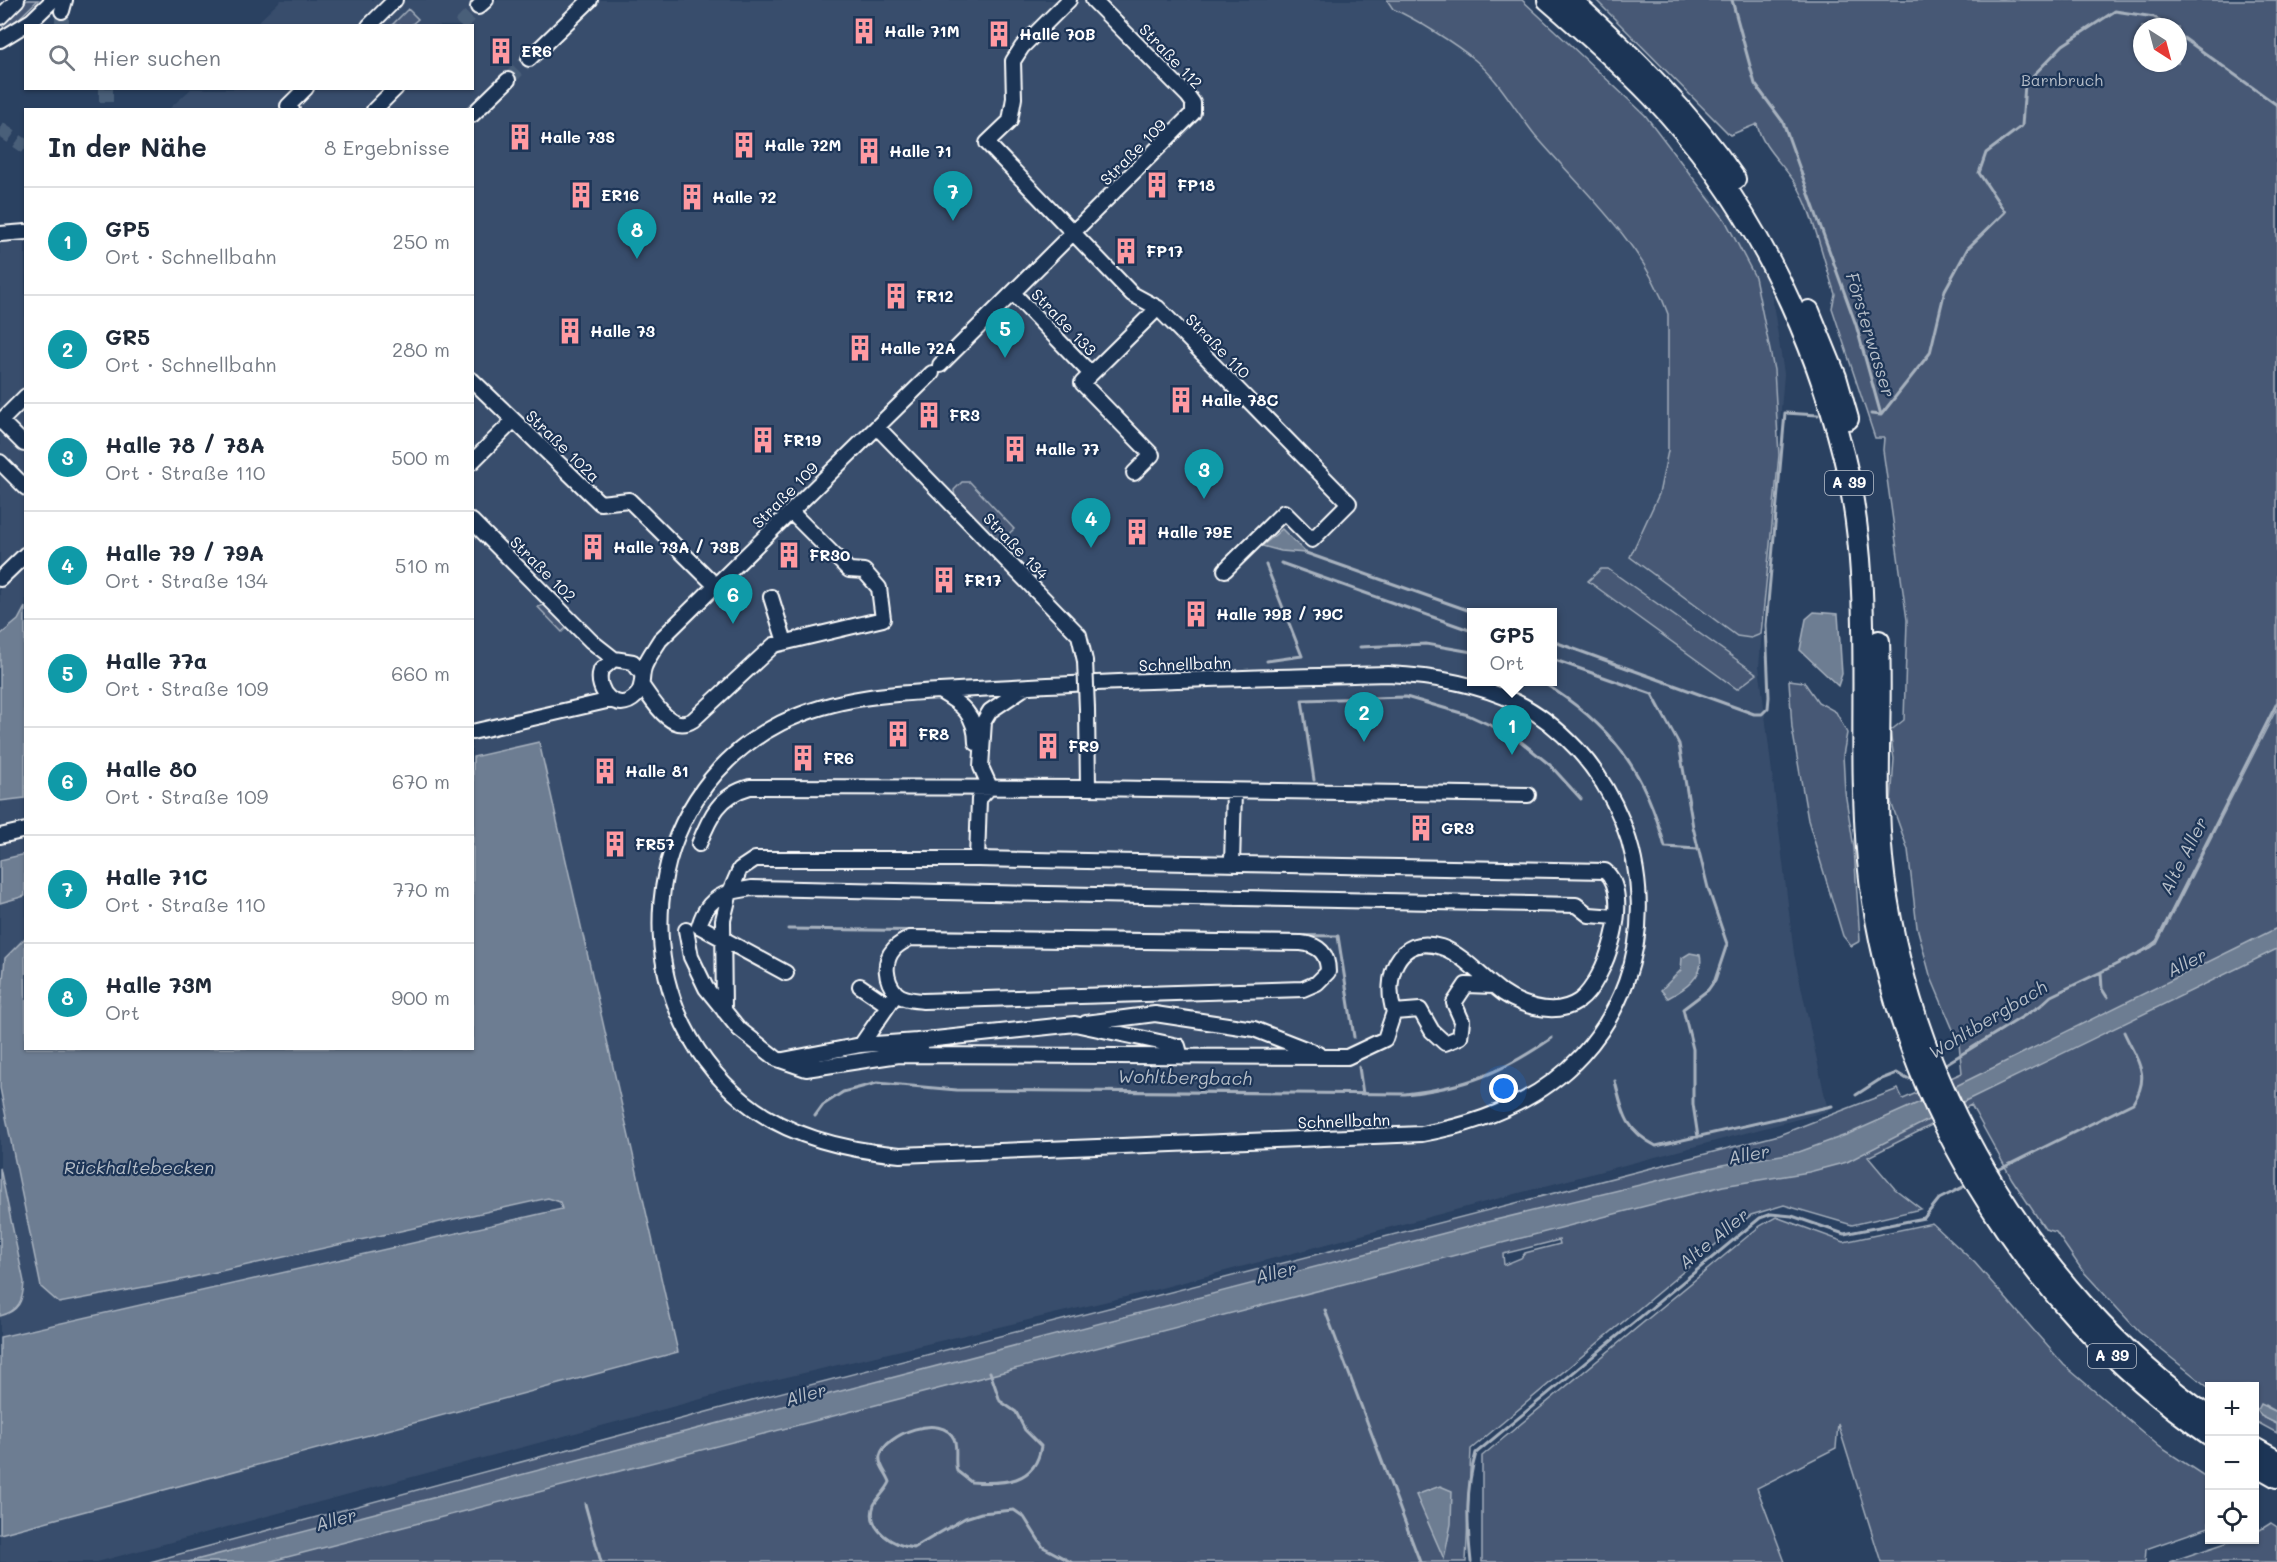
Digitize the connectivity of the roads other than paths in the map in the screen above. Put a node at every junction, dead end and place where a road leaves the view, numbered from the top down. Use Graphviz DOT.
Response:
graph roads {
  1 [pos="17,0"];
  2 [pos="52,0"];
  3 [pos="395,0"];
  4 [pos="590,0"];
  5 [pos="1069,0"];
  6 [pos="1093,0"];
  7 [pos="1548,0"];
  8 [pos="1571,0"];
  9 [pos="0,17"];
  10 [pos="28,24"];
  11 [pos="371,24"];
  12 [pos="24,26"];
  13 [pos="24,28"];
  14 [pos="0,40"];
  15 [pos="0,52"];
  16 [pos="529,60"];
  17 [pos="508,80"];
  18 [pos="304,90"];
  19 [pos="394,90"];
  20 [pos="290,108"];
  21 [pos="376,108"];
  22 [pos="474,113"];
  23 [pos="1193,113"];
  24 [pos="24,232"];
  25 [pos="1074,233"];
  26 [pos="0,234"];
  27 [pos="1013,293"];
  28 [pos="1158,308"];
  29 [pos="1091,374"];
  30 [pos="474,382"];
  31 [pos="24,398"];
  32 [pos="0,420"];
  33 [pos="513,421"];
  34 [pos="877,428"];
  35 [pos="22,436"];
  36 [pos="474,460"];
  37 [pos="0,462"];
  38 [pos="1134,472"];
  39 [pos="24,486"];
  40 [pos="791,512"];
  41 [pos="474,523"];
  42 [pos="24,556"];
  43 [pos="1225,570"];
  44 [pos="0,579"];
  45 [pos="716,586"];
  46 [pos="771,597"];
  47 [pos="660,640"];
  48 [pos="591,641"];
  49 [pos="785,642"];
  50 [pos="621,659"];
  51 [pos="601,670"];
  52 [pos="642,680"];
  53 [pos="1027,686"];
  54 [pos="600,688"];
  55 [pos="939,691"];
  56 [pos="632,699"];
  57 [pos="611,700"];
  58 [pos="574,709"];
  59 [pos="660,711"];
  60 [pos="474,732"];
  61 [pos="990,787"];
  62 [pos="1088,788"];
  63 [pos="1234,790"];
  64 [pos="1528,795"];
  65 [pos="24,830"];
  66 [pos="0,836"];
  67 [pos="699,844"];
  68 [pos="977,859"];
  69 [pos="1232,864"];
  70 [pos="729,892"];
  71 [pos="1616,917"];
  72 [pos="686,930"];
  73 [pos="723,940"];
  74 [pos="1469,965"];
  75 [pos="786,973"];
  76 [pos="1466,985"];
  77 [pos="860,986"];
  78 [pos="1494,986"];
  79 [pos="892,999"];
  80 [pos="724,1011"];
  81 [pos="1394,1012"];
  82 [pos="1075,1024"];
  83 [pos="917,1041"];
  84 [pos="861,1045"];
  85 [pos="927,1055"];
  86 [pos="1923,1055"];
  87 [pos="1181,1057"];
  88 [pos="1326,1057"];
  89 [pos="781,1060"];
  90 [pos="2035,1258"];
  91 [pos="2205,1414"];
  92 [pos="2205,1432"];
  93 [pos="2259,1451"];
  94 [pos="2277,1461"];
  95 [pos="2259,1467"];
  96 [pos="2277,1477"];
  1 -- 9 [label="street"];
  2 -- 10 [label="street"];
  3 -- 11 [label="street"];
  4 -- 16 [label="street"];
  5 -- 25 [label="street, Straße 110"];
  6 -- 23 [label="street, Straße 112"];
  7 -- 86 [label="highway, A 39"];
  8 -- 86 [label="highway, A 39"];
  12 -- 14 [label="street"];
  13 -- 15 [label="street"];
  17 -- 22 [label="street"];
  18 -- 20 [label="street"];
  19 -- 21 [label="street"];
  23 -- 25 [label="street, Straße 109"];
  24 -- 26 [label="street"];
  25 -- 27 [label="street, Straße 109"];
  25 -- 28 [label="street, Straße 110"];
  27 -- 29 [label="street, Straße 133"];
  27 -- 34 [label="street, Straße 109"];
  28 -- 29 [label="street, Straße 133"];
  28 -- 43 [label="street, Straße 110"];
  29 -- 38 [label="street, Straße 133"];
  30 -- 33 [label="street, Straße 102a"];
  31 -- 32 [label="street"];
  32 -- 35 [label="street"];
  33 -- 36 [label="street"];
  33 -- 45 [label="street, Straße 102a"];
  34 -- 40 [label="street, Straße 109"];
  34 -- 62 [label="street, Straße 134, bridge"];
  37 -- 39 [label="street"];
  40 -- 45 [label="street, Straße 109"];
  40 -- 49 [label="street"];
  41 -- 48 [label="street, Straße 102"];
  42 -- 44 [label="street"];
  45 -- 47 [label="street, Straße 109"];
  46 -- 49 [label="street"];
  47 -- 50 [label="street"];
  47 -- 52 [label="street"];
  48 -- 50 [label="street, Straße 102"];
  48 -- 51 [label="street, Straße 102"];
  49 -- 59 [label="street"];
  50 -- 51 [label="street"];
  50 -- 52 [label="street"];
  51 -- 54 [label="street"];
  52 -- 56 [label="street"];
  52 -- 59 [label="street"];
  53 -- 55 [label="street, Schnellbahn"];
  53 -- 55 [label="street, Schnellbahn"];
  53 -- 61 [label="street"];
  54 -- 57 [label="street"];
  54 -- 58 [label="street"];
  55 -- 61 [label="street"];
  56 -- 57 [label="street"];
  56 -- 59 [label="street"];
  57 -- 58 [label="street"];
  58 -- 60 [label="street"];
  61 -- 62 [label="street"];
  61 -- 67 [label="street"];
  61 -- 68 [label="street"];
  62 -- 63 [label="street"];
  63 -- 64 [label="street"];
  63 -- 69 [label="street"];
  65 -- 66 [label="street"];
  68 -- 69 [label="street"];
  68 -- 70 [label="street"];
  69 -- 71 [label="street"];
  70 -- 71 [label="street"];
  70 -- 73 [label="street"];
  70 -- 73 [label="street"];
  71 -- 78 [label="street"];
  72 -- 80 [label="street"];
  73 -- 75 [label="street"];
  73 -- 80 [label="street"];
  74 -- 76 [label="street"];
  74 -- 78 [label="street"];
  74 -- 81 [label="street"];
  76 -- 78 [label="street"];
  76 -- 81 [label="street"];
  77 -- 79 [label="street"];
  79 -- 79 [label="street"];
  79 -- 84 [label="street"];
  80 -- 89 [label="street"];
  81 -- 88 [label="street"];
  82 -- 83 [label="street"];
  82 -- 87 [label="street"];
  82 -- 88 [label="street"];
  83 -- 84 [label="street"];
  83 -- 85 [label="street"];
  84 -- 89 [label="street"];
  85 -- 87 [label="street"];
  85 -- 89 [label="street"];
  86 -- 90 [label="highway, A 39"];
  87 -- 88 [label="street"];
  90 -- 91 [label="highway, A 39"];
  90 -- 92 [label="highway, A 39"];
  93 -- 94 [label="highway"];
  95 -- 96 [label="highway"];
}
